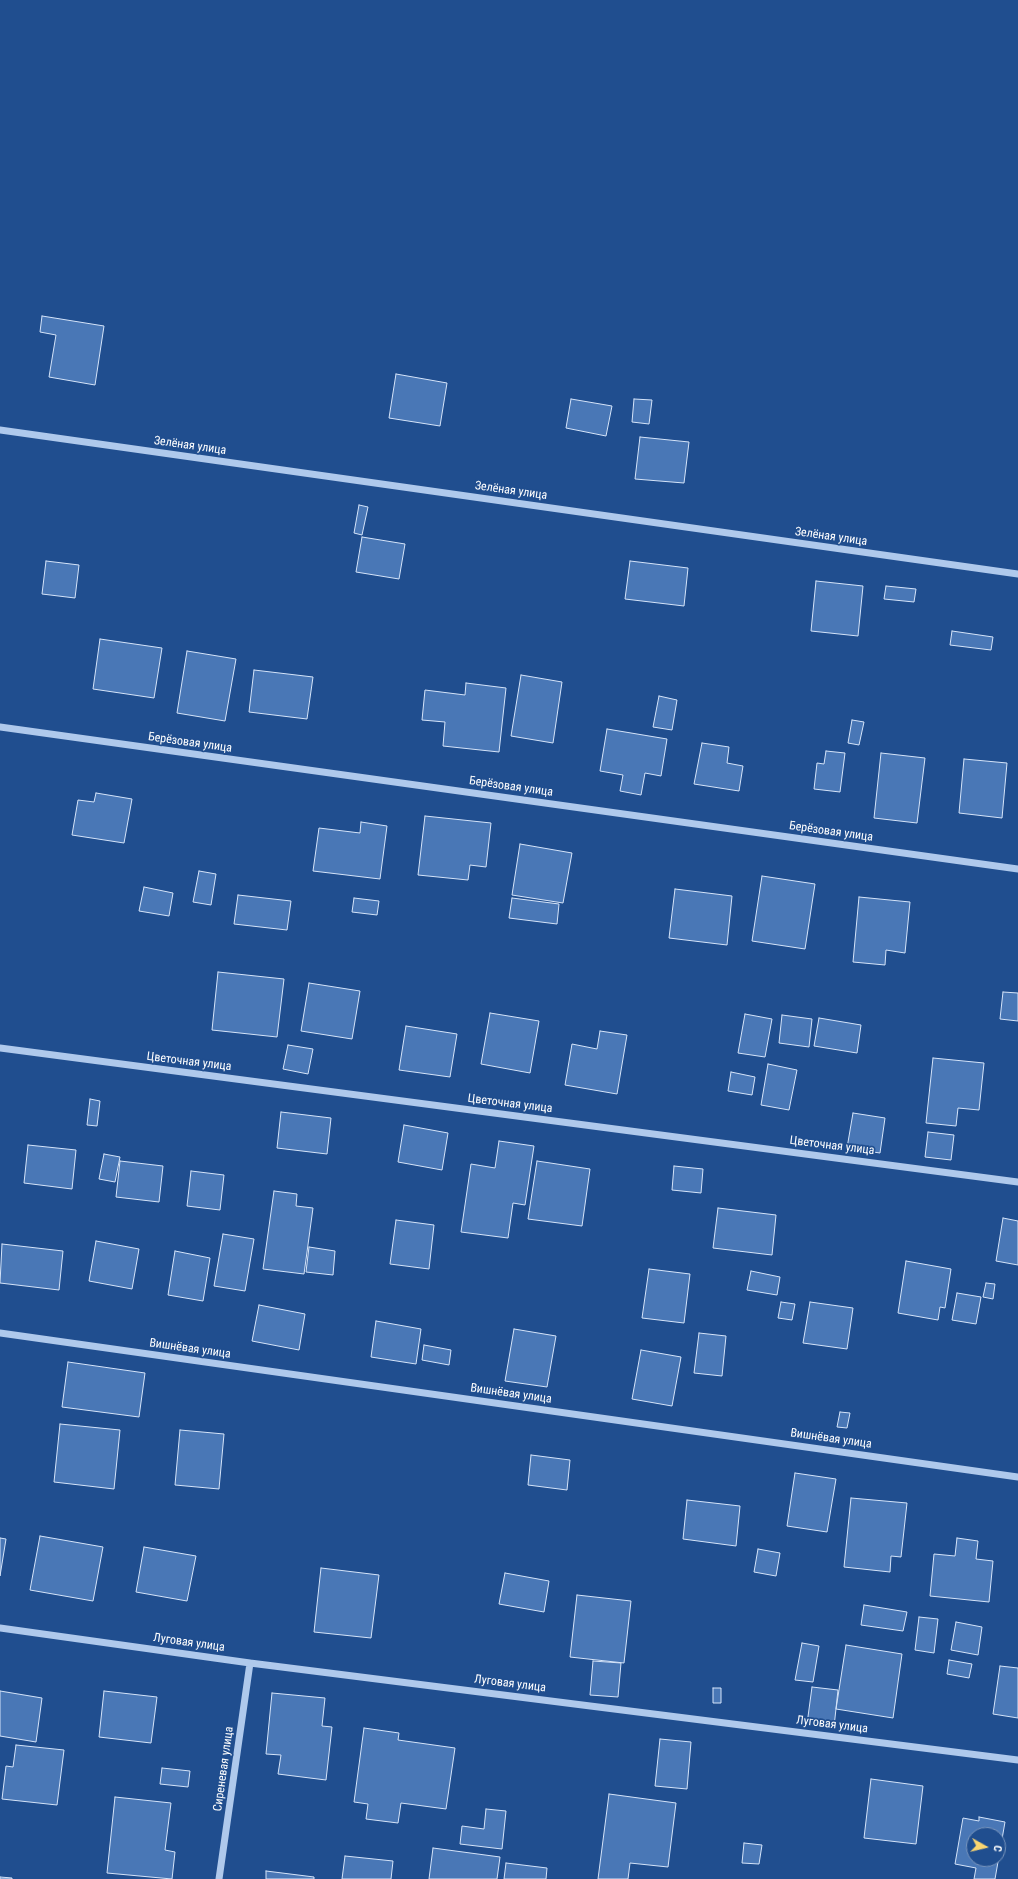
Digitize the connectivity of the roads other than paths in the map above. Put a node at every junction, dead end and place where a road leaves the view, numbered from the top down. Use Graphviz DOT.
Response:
graph roads {
  1 [pos="0,430"];
  2 [pos="1018,574"];
  3 [pos="0,727"];
  4 [pos="1018,869"];
  5 [pos="0,1048"];
  6 [pos="1018,1182"];
  7 [pos="0,1333"];
  8 [pos="1018,1477"];
  9 [pos="0,1628"];
  10 [pos="250,1663"];
  11 [pos="1018,1760"];
  12 [pos="219,1879"];
  1 -- 2 [label="street, Зелёная улица"];
  3 -- 4 [label="street, Берёзовая улица"];
  5 -- 6 [label="street, Цветочная улица"];
  7 -- 8 [label="street, Вишнёвая улица"];
  9 -- 10 [label="street, Луговая улица"];
  10 -- 11 [label="street, Луговая улица"];
  10 -- 12 [label="street, Сиреневая улица"];
}
